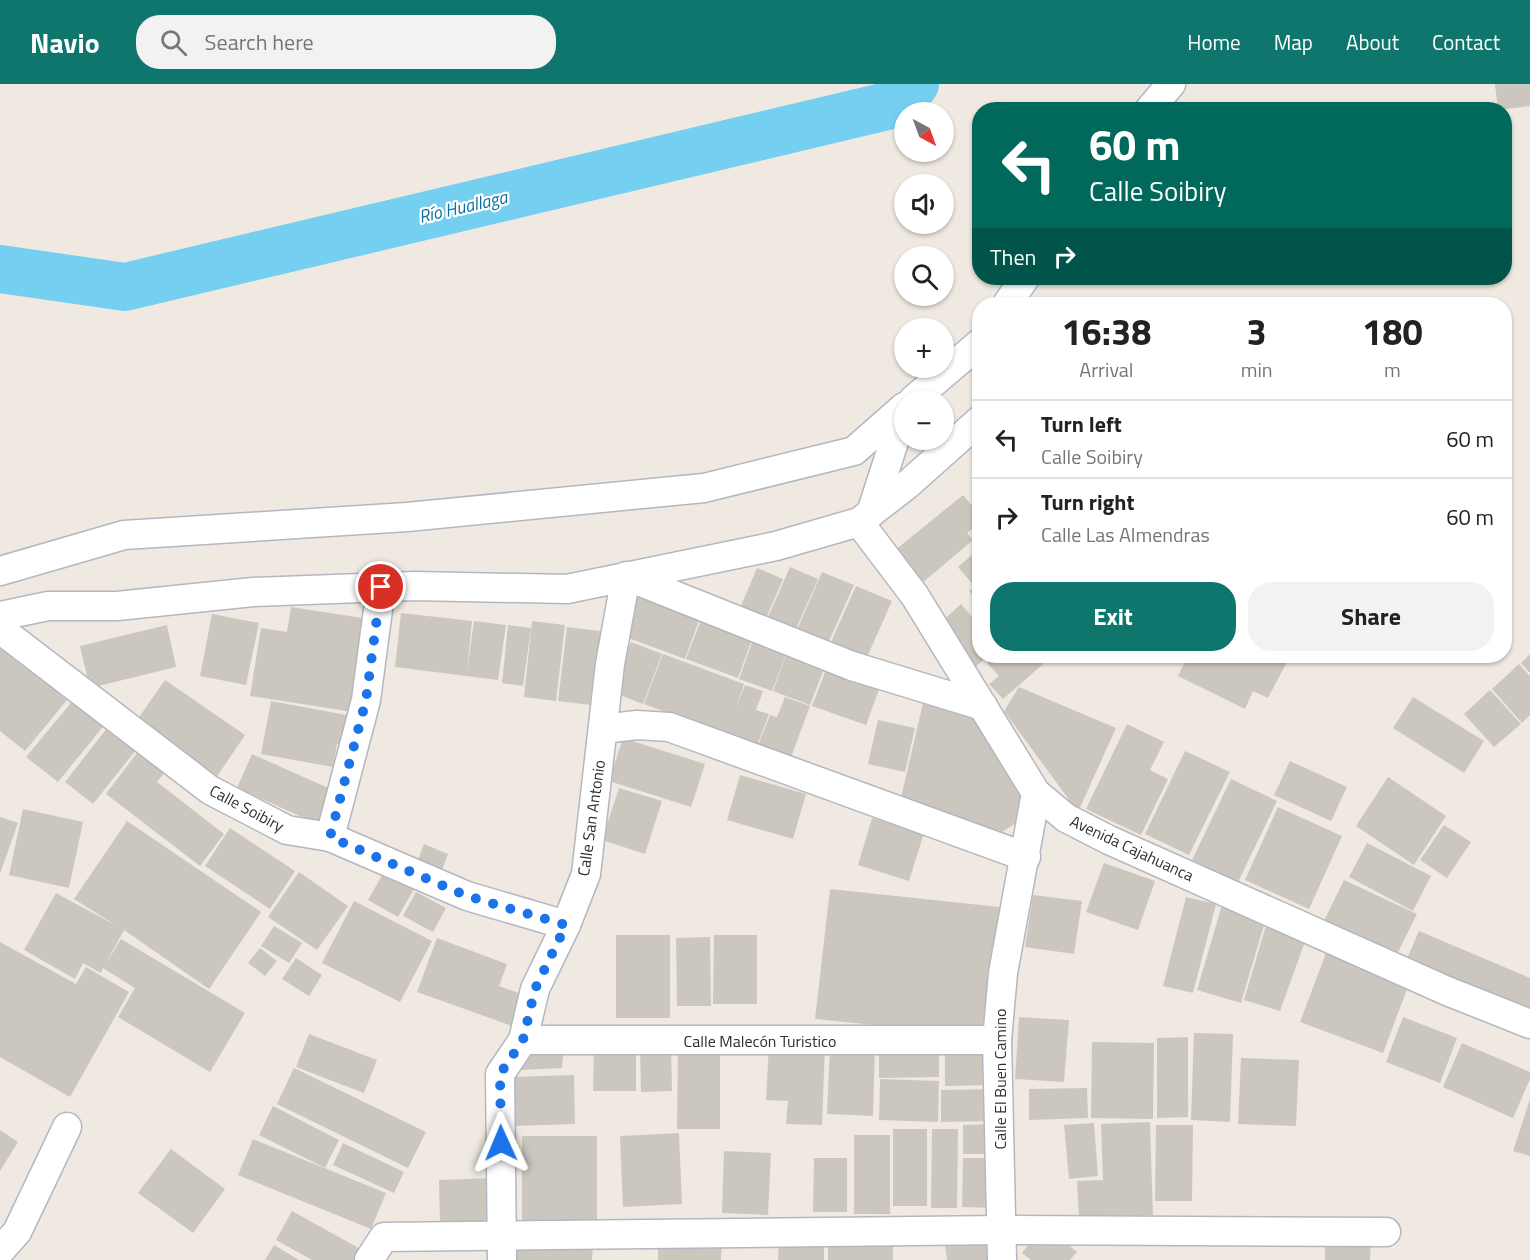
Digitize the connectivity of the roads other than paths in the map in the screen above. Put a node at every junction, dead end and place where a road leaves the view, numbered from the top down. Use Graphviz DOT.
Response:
graph roads {
  1 [pos="1171,84"];
  2 [pos="1156,102"];
  3 [pos="972,350"];
  4 [pos="925,390"];
  5 [pos="894,417"];
  6 [pos="972,427"];
  7 [pos="894,437"];
  8 [pos="865,518"];
  9 [pos="0,571"];
  10 [pos="627,576"];
  11 [pos="381,587"];
  12 [pos="0,616"];
  13 [pos="0,629"];
  14 [pos="983,706"];
  15 [pos="603,729"];
  16 [pos="1036,793"];
  17 [pos="330,837"];
  18 [pos="1026,857"];
  19 [pos="566,925"];
  20 [pos="1530,1024"];
  21 [pos="523,1040"];
  22 [pos="997,1040"];
  23 [pos="67,1127"];
  24 [pos="1002,1230"];
  25 [pos="1386,1232"];
  26 [pos="376,1248"];
  27 [pos="502,1248"];
  28 [pos="0,1251"];
  29 [pos="1002,1260"];
  1 -- 2 [label="street"];
  3 -- 4 [label="street"];
  5 -- 9 [label="street"];
  6 -- 8 [label="street"];
  7 -- 8 [label="street"];
  8 -- 10 [label="street"];
  8 -- 14 [label="street, Avenida Cajahuanca"];
  10 -- 11 [label="street"];
  10 -- 14 [label="street"];
  10 -- 15 [label="street, Calle San Antonio"];
  11 -- 12 [label="street"];
  11 -- 17 [label="street"];
  13 -- 17 [label="street, Calle Soibiry"];
  14 -- 16 [label="street, Avenida Cajahuanca"];
  15 -- 18 [label="street"];
  15 -- 19 [label="street, Calle San Antonio"];
  16 -- 18 [label="street, Calle El Buen Camino"];
  16 -- 20 [label="street, Avenida Cajahuanca"];
  17 -- 19 [label="street, Calle Soibiry"];
  18 -- 22 [label="street, Calle El Buen Camino"];
  19 -- 21 [label="street, Calle San Antonio"];
  21 -- 22 [label="street, Calle Malecón Turistico"];
  21 -- 27 [label="street, Calle San Antonio"];
  22 -- 24 [label="street, Calle El Buen Camino"];
  23 -- 28 [label="street"];
  24 -- 25 [label="street"];
  24 -- 27 [label="street"];
  24 -- 29 [label="street, Calle El Buen Camino"];
  26 -- 27 [label="street"];
}
